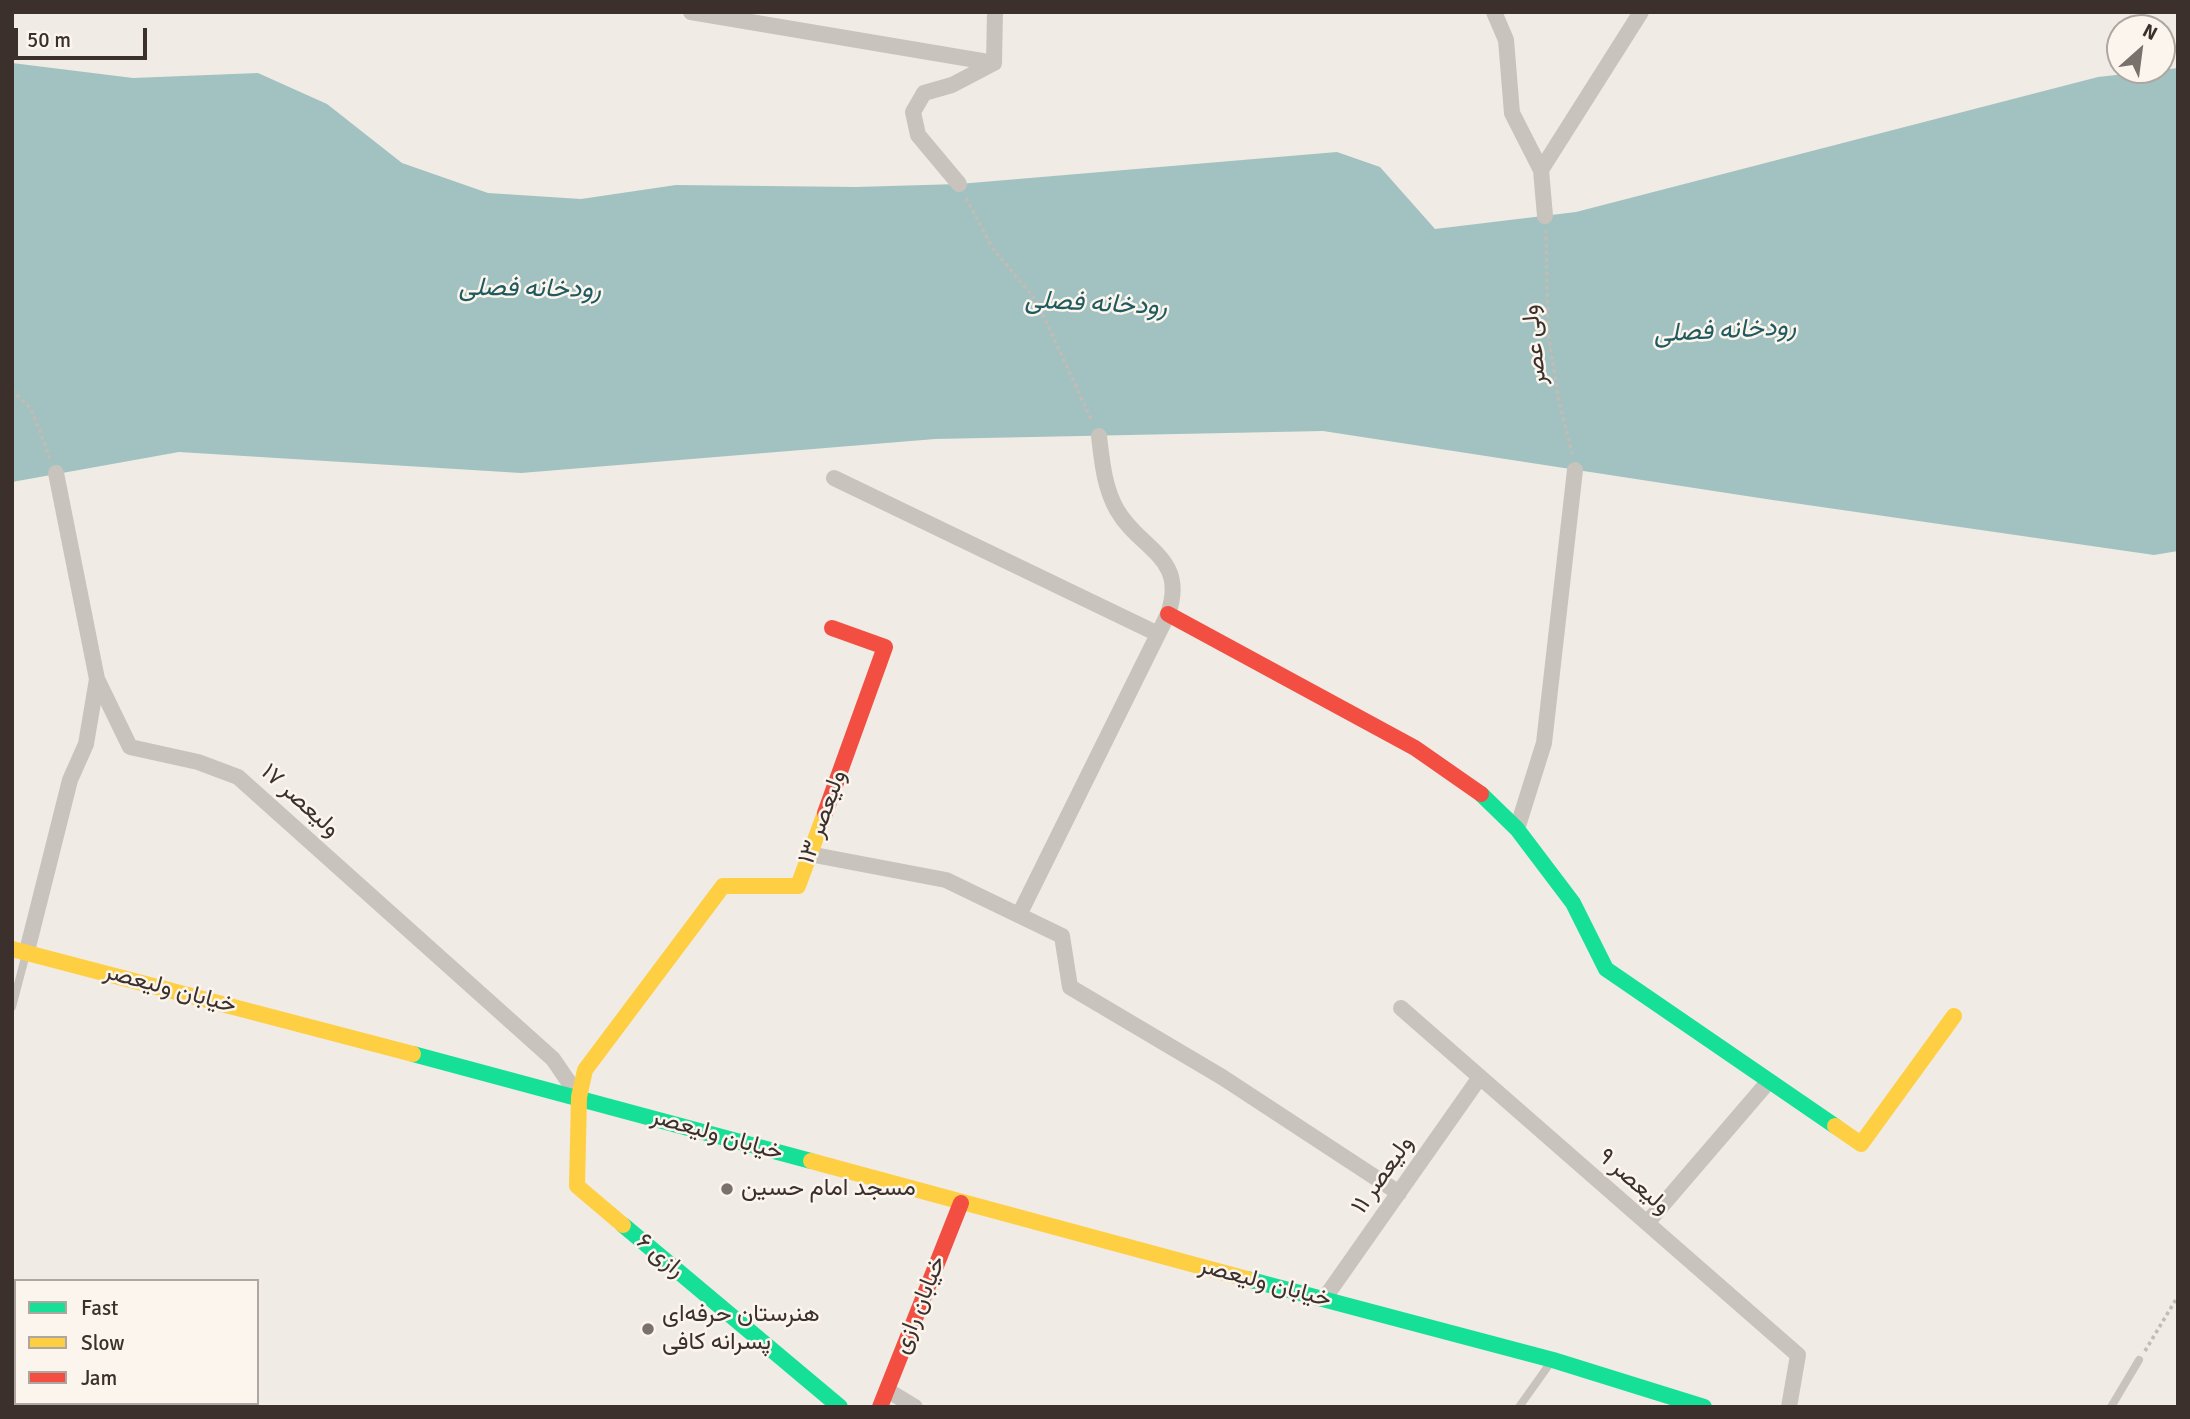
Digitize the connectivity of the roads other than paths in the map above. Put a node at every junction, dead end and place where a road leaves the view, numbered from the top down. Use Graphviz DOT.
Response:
graph roads {
  1 [pos="691,12"];
  2 [pos="995,12"];
  3 [pos="1494,12"];
  4 [pos="1641,12"];
  5 [pos="1632,19"];
  6 [pos="993,64"];
  7 [pos="1541,170"];
  8 [pos="958,184"];
  9 [pos="1545,216"];
  10 [pos="1099,436"];
  11 [pos="1575,470"];
  12 [pos="56,473"];
  13 [pos="834,478"];
  14 [pos="1168,614"];
  15 [pos="832,628"];
  16 [pos="1158,634"];
  17 [pos="97,679"];
  18 [pos="1517,830"];
  19 [pos="809,854"];
  20 [pos="1019,915"];
  21 [pos="19,950"];
  22 [pos="12,1007"];
  23 [pos="1401,1008"];
  24 [pos="1954,1016"];
  25 [pos="1480,1077"];
  26 [pos="1769,1081"];
  27 [pos="579,1097"];
  28 [pos="1399,1193"];
  29 [pos="961,1203"];
  30 [pos="1647,1223"];
  31 [pos="1324,1299"];
  32 [pos="1553,1360"];
  33 [pos="2139,1360"];
  34 [pos="887,1390"];
  35 [pos="840,1407"];
  36 [pos="880,1407"];
  37 [pos="915,1407"];
  38 [pos="1519,1407"];
  39 [pos="1704,1407"];
  40 [pos="1789,1407"];
  41 [pos="2111,1407"];
  1 -- 6 [label="street"];
  2 -- 6 [label="street"];
  3 -- 7 [label="street"];
  4 -- 5 [label="street"];
  5 -- 7 [label="street"];
  6 -- 8 [label="street"];
  7 -- 9 [label="street"];
  10 -- 14 [label="street"];
  11 -- 18 [label="street"];
  12 -- 17 [label="street"];
  13 -- 16 [label="street"];
  14 -- 16 [label="street"];
  14 -- 18 [label="street"];
  15 -- 19 [label="street, ولیعصر ۱۳"];
  16 -- 20 [label="street"];
  17 -- 21 [label="street"];
  17 -- 27 [label="street, ولیعصر ۱۷"];
  18 -- 26 [label="street"];
  19 -- 20 [label="street"];
  19 -- 27 [label="street, ولیعصر ۱۳"];
  20 -- 28 [label="street"];
  21 -- 22 [label="lane"];
  21 -- 27 [label="street, خیابان ولیعصر"];
  23 -- 25 [label="street, ولیعصر ۹"];
  24 -- 26 [label="street"];
  25 -- 28 [label="street, ولیعصر ۱۱"];
  25 -- 30 [label="street, ولیعصر ۹"];
  26 -- 30 [label="street"];
  27 -- 29 [label="street, خیابان ولیعصر"];
  27 -- 35 [label="street, رازی ۶"];
  28 -- 31 [label="street, ولیعصر ۱۱"];
  29 -- 31 [label="street, خیابان ولیعصر"];
  29 -- 34 [label="street, خیابان رازی"];
  30 -- 40 [label="street, ولیعصر ۹"];
  31 -- 32 [label="street, خیابان ولیعصر"];
  32 -- 38 [label="lane"];
  32 -- 39 [label="street, خیابان ولیعصر"];
  33 -- 41 [label="lane"];
  34 -- 36 [label="street, خیابان رازی"];
  34 -- 37 [label="street"];
}
